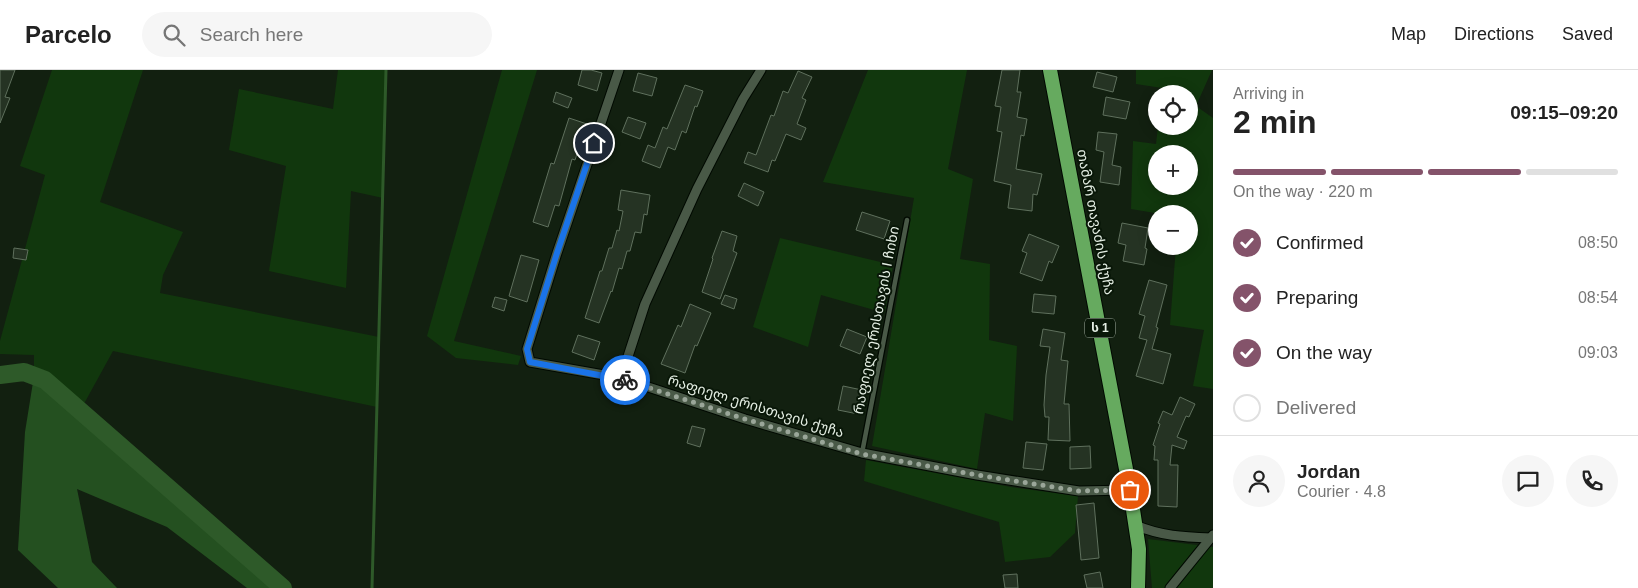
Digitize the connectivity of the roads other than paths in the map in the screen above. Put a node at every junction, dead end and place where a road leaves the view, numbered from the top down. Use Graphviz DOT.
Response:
graph roads {
  1 [pos="619,70"];
  2 [pos="761,70"];
  3 [pos="1050,70"];
  4 [pos="907,220"];
  5 [pos="621,378"];
  6 [pos="862,454"];
  7 [pos="1130,490"];
  8 [pos="1136,525"];
  9 [pos="1212,537"];
  10 [pos="1138,588"];
  11 [pos="1170,588"];
  1 -- 5 [label="street, რაფიელ ერისთავის ქუჩა"];
  2 -- 5 [label="street"];
  3 -- 7 [label="highway, თამარ თავაძის ქუჩა / ს 1"];
  4 -- 6 [label="lane, რაფიელ ერისთავის I ჩიხი"];
  5 -- 6 [label="street, რაფიელ ერისთავის ქუჩა"];
  6 -- 7 [label="street, რაფიელ ერისთავის ქუჩა"];
  7 -- 8 [label="highway, თამარ თავაძის ქუჩა / ს 1"];
  8 -- 9 [label="street"];
  8 -- 10 [label="highway, თამარ თავაძის ქუჩა / ს 1"];
  9 -- 11 [label="street"];
}
